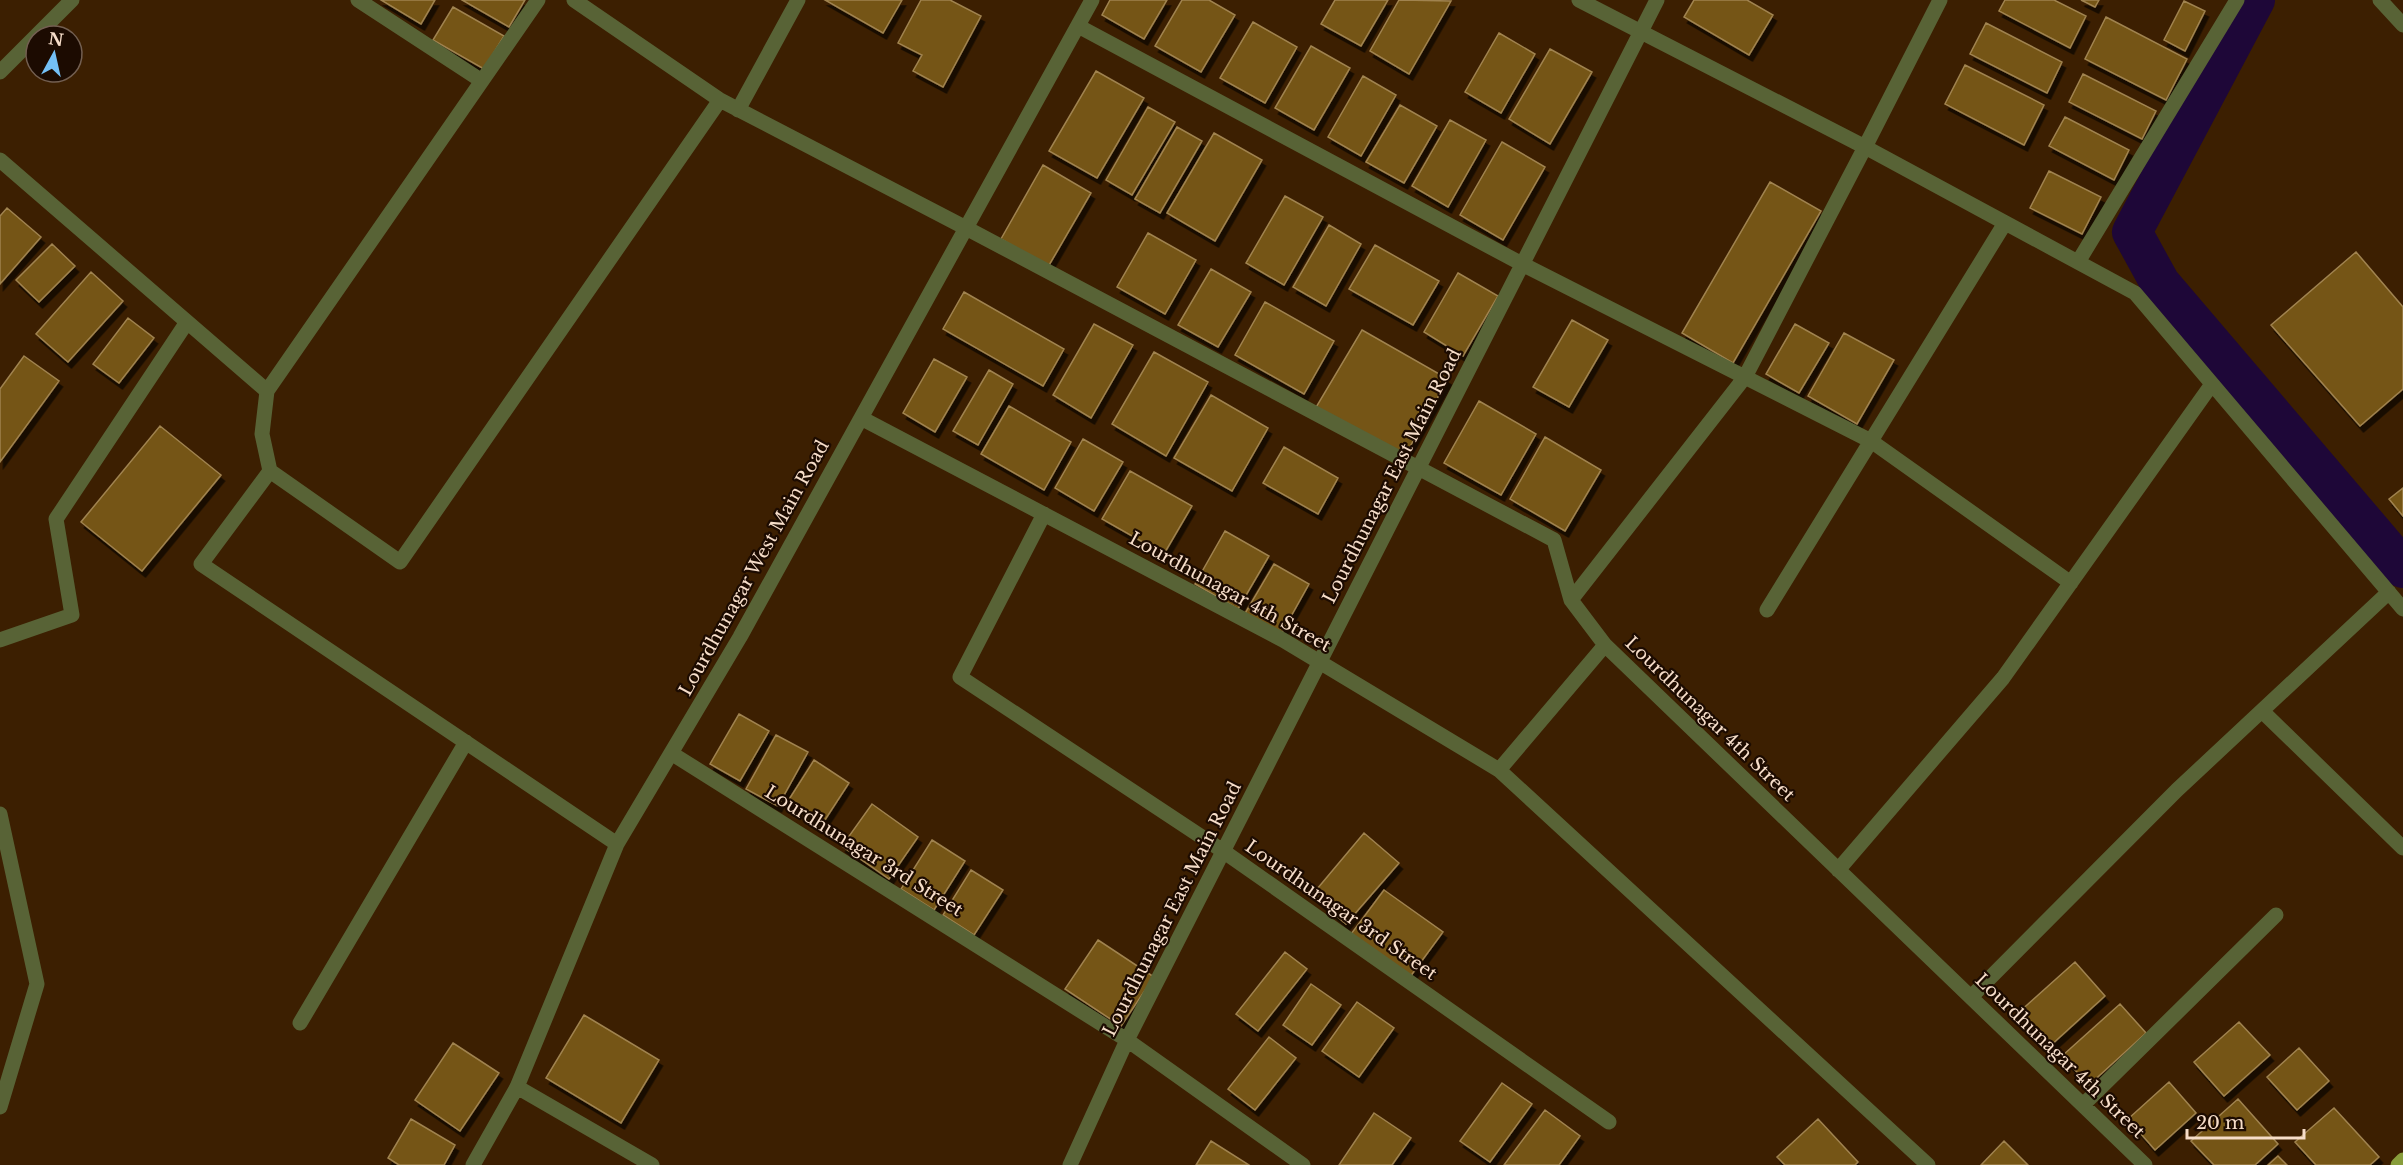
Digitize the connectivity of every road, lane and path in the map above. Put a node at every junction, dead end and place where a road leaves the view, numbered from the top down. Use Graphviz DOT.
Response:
graph roads {
  1 [pos="72,0"];
  2 [pos="358,0"];
  3 [pos="538,0"];
  4 [pos="574,0"];
  5 [pos="798,0"];
  6 [pos="1092,0"];
  7 [pos="1579,0"];
  8 [pos="1657,0"];
  9 [pos="1940,0"];
  10 [pos="2237,0"];
  11 [pos="2380,0"];
  12 [pos="48,24"];
  13 [pos="2403,25"];
  14 [pos="1078,26"];
  15 [pos="1641,32"];
  16 [pos="24,48"];
  17 [pos="0,72"];
  18 [pos="482,81"];
  19 [pos="720,100"];
  20 [pos="738,110"];
  21 [pos="1865,147"];
  22 [pos="0,160"];
  23 [pos="2005,223"];
  24 [pos="966,228"];
  25 [pos="2078,262"];
  26 [pos="1522,264"];
  27 [pos="187,322"];
  28 [pos="1745,377"];
  29 [pos="2212,384"];
  30 [pos="267,391"];
  31 [pos="861,418"];
  32 [pos="1871,441"];
  33 [pos="1418,468"];
  34 [pos="270,471"];
  35 [pos="1044,514"];
  36 [pos="2071,583"];
  37 [pos="2389,592"];
  38 [pos="1571,600"];
  39 [pos="2403,609"];
  40 [pos="1767,610"];
  41 [pos="0,640"];
  42 [pos="1605,645"];
  43 [pos="1319,662"];
  44 [pos="2262,711"];
  45 [pos="465,742"];
  46 [pos="671,753"];
  47 [pos="1499,770"];
  48 [pos="0,814"];
  49 [pos="617,844"];
  50 [pos="2403,848"];
  51 [pos="1223,851"];
  52 [pos="1838,870"];
  53 [pos="2276,915"];
  54 [pos="1971,997"];
  55 [pos="300,1023"];
  56 [pos="1126,1040"];
  57 [pos="516,1087"];
  58 [pos="2083,1105"];
  59 [pos="0,1107"];
  60 [pos="1609,1122"];
  61 [pos="2403,1160"];
  62 [pos="473,1165"];
  63 [pos="652,1165"];
  64 [pos="1070,1165"];
  65 [pos="1303,1165"];
  66 [pos="1928,1165"];
  67 [pos="2145,1165"];
  68 [pos="2398,1165"];
  1 -- 12 [label="street"];
  2 -- 18 [label="street"];
  3 -- 18 [label="street"];
  4 -- 19 [label="street"];
  5 -- 20 [label="street"];
  6 -- 14 [label="street, Lourdhunagar West Main Road"];
  7 -- 15 [label="street"];
  8 -- 15 [label="street, Lourdhunagar East Main Road"];
  9 -- 21 [label="street"];
  10 -- 25 [label="street"];
  11 -- 13 [label="street"];
  14 -- 24 [label="street, Lourdhunagar West Main Road"];
  14 -- 26 [label="street"];
  15 -- 21 [label="street"];
  15 -- 26 [label="street, Lourdhunagar East Main Road"];
  16 -- 17 [label="street"];
  18 -- 30 [label="street"];
  19 -- 20 [label="street"];
  19 -- 34 [label="street"];
  20 -- 24 [label="street"];
  21 -- 23 [label="street"];
  21 -- 28 [label="street"];
  22 -- 27 [label="street"];
  23 -- 25 [label="street"];
  23 -- 32 [label="street"];
  24 -- 31 [label="street, Lourdhunagar West Main Road"];
  24 -- 33 [label="street"];
  25 -- 29 [label="street"];
  26 -- 28 [label="street"];
  26 -- 33 [label="street, Lourdhunagar East Main Road"];
  27 -- 30 [label="street"];
  27 -- 41 [label="street"];
  28 -- 32 [label="street"];
  28 -- 38 [label="street"];
  29 -- 36 [label="street"];
  29 -- 37 [label="street"];
  30 -- 34 [label="street"];
  31 -- 35 [label="street, Lourdhunagar 4th Street"];
  31 -- 46 [label="street, Lourdhunagar West Main Road"];
  32 -- 36 [label="street"];
  32 -- 40 [label="street"];
  33 -- 38 [label="street"];
  33 -- 43 [label="street, Lourdhunagar East Main Road"];
  34 -- 45 [label="street"];
  35 -- 43 [label="street, Lourdhunagar 4th Street"];
  35 -- 51 [label="street, Lourdhunagar 3rd Street"];
  36 -- 52 [label="street"];
  37 -- 39 [label="street"];
  37 -- 44 [label="street"];
  38 -- 42 [label="street"];
  42 -- 47 [label="street, Lourdhunagar 4th Street"];
  42 -- 52 [label="street, Lourdhunagar 4th Street"];
  43 -- 47 [label="street, Lourdhunagar 4th Street"];
  43 -- 51 [label="street, Lourdhunagar East Main Road"];
  44 -- 50 [label="street"];
  44 -- 54 [label="street"];
  45 -- 49 [label="street"];
  45 -- 55 [label="street"];
  46 -- 49 [label="street, Lourdhunagar West Main Road"];
  46 -- 56 [label="street, Lourdhunagar 3rd Street"];
  47 -- 66 [label="street"];
  48 -- 59 [label="street"];
  49 -- 57 [label="street, Lourdhunagar West Main Road"];
  51 -- 56 [label="street, Lourdhunagar East Main Road"];
  51 -- 60 [label="street, Lourdhunagar 3rd Street"];
  52 -- 54 [label="street, Lourdhunagar 4th Street"];
  53 -- 58 [label="street"];
  54 -- 58 [label="street, Lourdhunagar 4th Street"];
  56 -- 64 [label="street, Lourdhunagar East Main Road"];
  56 -- 65 [label="street, Lourdhunagar 3rd Street"];
  57 -- 62 [label="street, Lourdhunagar West Main Road"];
  57 -- 63 [label="street"];
  58 -- 67 [label="street, Lourdhunagar 4th Street"];
  61 -- 68 [label="main road"];
}
